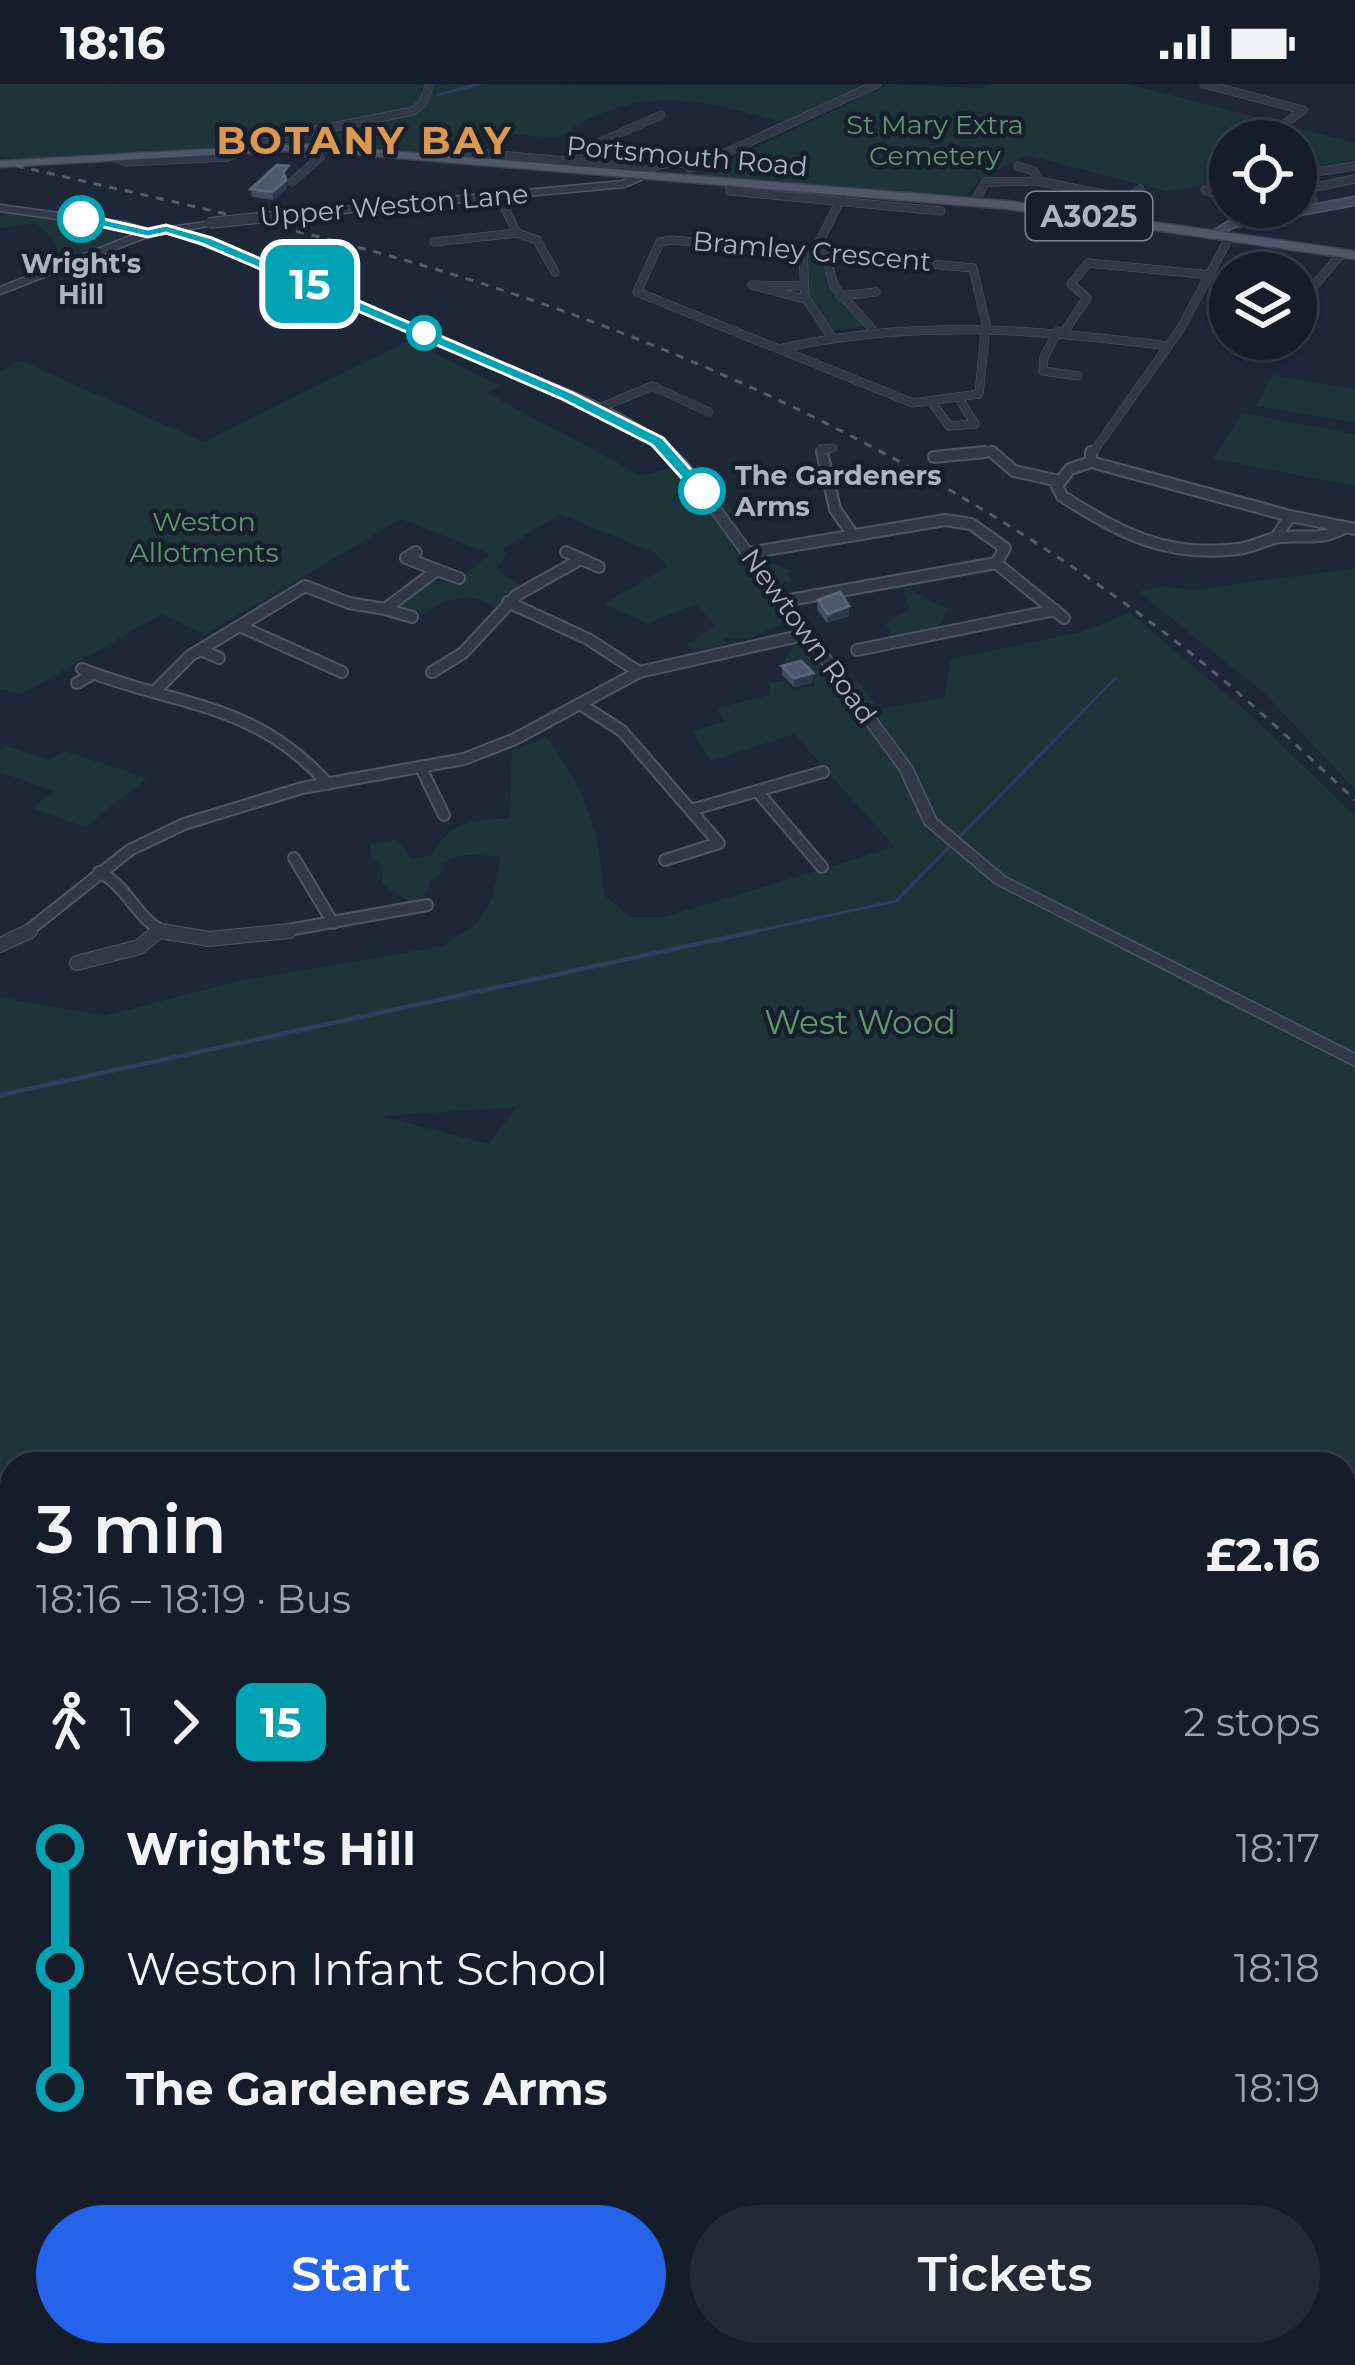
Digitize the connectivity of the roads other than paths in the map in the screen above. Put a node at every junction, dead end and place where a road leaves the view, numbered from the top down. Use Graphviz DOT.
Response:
graph roads {
  1 [pos="430,84"];
  2 [pos="877,84"];
  3 [pos="1204,84"];
  4 [pos="1270,84"];
  5 [pos="1249,96"];
  6 [pos="661,115"];
  7 [pos="1290,120"];
  8 [pos="250,147"];
  9 [pos="302,148"];
  10 [pos="444,159"];
  11 [pos="576,162"];
  12 [pos="0,164"];
  13 [pos="697,166"];
  14 [pos="1018,166"];
  15 [pos="1057,174"];
  16 [pos="1353,175"];
  17 [pos="1317,176"];
  18 [pos="639,177"];
  19 [pos="1037,177"];
  20 [pos="680,179"];
  21 [pos="292,182"];
  22 [pos="1317,185"];
  23 [pos="1205,190"];
  24 [pos="1209,192"];
  25 [pos="499,196"];
  26 [pos="842,197"];
  27 [pos="1130,200"];
  28 [pos="1355,201"];
  29 [pos="974,202"];
  30 [pos="0,208"];
  31 [pos="941,212"];
  32 [pos="166,229"];
  33 [pos="148,233"];
  34 [pos="517,233"];
  35 [pos="1223,234"];
  36 [pos="434,242"];
  37 [pos="814,251"];
  38 [pos="1218,252"];
  39 [pos="1348,254"];
  40 [pos="553,269"];
  41 [pos="1209,275"];
  42 [pos="1209,278"];
  43 [pos="800,286"];
  44 [pos="1317,286"];
  45 [pos="0,291"];
  46 [pos="876,292"];
  47 [pos="840,296"];
  48 [pos="804,299"];
  49 [pos="986,324"];
  50 [pos="872,329"];
  51 [pos="1061,332"];
  52 [pos="831,336"];
  53 [pos="1168,346"];
  54 [pos="783,348"];
  55 [pos="1078,376"];
  56 [pos="960,400"];
  57 [pos="933,404"];
  58 [pos="597,409"];
  59 [pos="709,412"];
  60 [pos="833,448"];
  61 [pos="1010,449"];
  62 [pos="996,454"];
  63 [pos="934,457"];
  64 [pos="1091,462"];
  65 [pos="1059,481"];
  66 [pos="1290,516"];
  67 [pos="1350,528"];
  68 [pos="853,535"];
  69 [pos="1277,536"];
  70 [pos="566,552"];
  71 [pos="748,553"];
  72 [pos="406,558"];
  73 [pos="581,559"];
  74 [pos="996,563"];
  75 [pos="599,567"];
  76 [pos="437,570"];
  77 [pos="459,578"];
  78 [pos="784,601"];
  79 [pos="508,602"];
  80 [pos="385,610"];
  81 [pos="412,617"];
  82 [pos="242,627"];
  83 [pos="808,634"];
  84 [pos="201,650"];
  85 [pos="857,650"];
  86 [pos="219,658"];
  87 [pos="452,662"];
  88 [pos="465,668"];
  89 [pos="639,672"];
  90 [pos="342,673"];
  91 [pos="432,673"];
  92 [pos="77,683"];
  93 [pos="154,692"];
  94 [pos="580,704"];
  95 [pos="278,737"];
  96 [pos="264,745"];
  97 [pos="422,770"];
  98 [pos="823,772"];
  99 [pos="328,784"];
  100 [pos="757,791"];
  101 [pos="691,810"];
  102 [pos="443,815"];
  103 [pos="719,843"];
  104 [pos="730,854"];
  105 [pos="294,858"];
  106 [pos="664,860"];
  107 [pos="822,867"];
  108 [pos="99,872"];
  109 [pos="427,905"];
  110 [pos="333,923"];
  111 [pos="159,931"];
  112 [pos="0,945"];
  113 [pos="77,963"];
  114 [pos="1355,1061"];
  1 -- 8 [label="street"];
  2 -- 13 [label="street"];
  3 -- 5 [label="street"];
  4 -- 5 [label="street"];
  5 -- 7 [label="street"];
  6 -- 11 [label="street"];
  8 -- 9 [label="main road, Portsmouth Road / A3025"];
  8 -- 12 [label="main road, Portsmouth Road / A3025"];
  9 -- 10 [label="main road, Portsmouth Road / A3025"];
  9 -- 21 [label="street"];
  10 -- 11 [label="street, Portsmouth Road"];
  10 -- 18 [label="main road, Portsmouth Road / A3025"];
  11 -- 13 [label="street, Portsmouth Road"];
  13 -- 20 [label="street"];
  14 -- 19 [label="street"];
  15 -- 19 [label="street"];
  16 -- 17 [label="street"];
  16 -- 22 [label="street"];
  18 -- 20 [label="main road, Portsmouth Road / A3025"];
  18 -- 25 [label="street, Upper Weston Lane"];
  19 -- 27 [label="street"];
  19 -- 29 [label="street"];
  20 -- 26 [label="main road, Portsmouth Road / A3025"];
  23 -- 24 [label="street"];
  25 -- 32 [label="street, Upper Weston Lane, bridge"];
  25 -- 34 [label="street"];
  26 -- 29 [label="main road, Portsmouth Road / A3025"];
  26 -- 31 [label="street"];
  26 -- 37 [label="street"];
  28 -- 35 [label="main road"];
  29 -- 35 [label="main road, Portsmouth Road / A3025"];
  30 -- 33 [label="street"];
  32 -- 33 [label="street, Upper Weston Lane"];
  32 -- 58 [label="street, Newtown Road"];
  33 -- 45 [label="street, Upper Weston Lane"];
  34 -- 36 [label="street"];
  34 -- 40 [label="street"];
  35 -- 38 [label="street"];
  35 -- 39 [label="main road, Portsmouth Road / A3025"];
  37 -- 43 [label="street"];
  37 -- 47 [label="street"];
  37 -- 49 [label="street, Bramley Crescent"];
  37 -- 54 [label="street, Bramley Crescent"];
  39 -- 44 [label="street"];
  41 -- 51 [label="street"];
  42 -- 53 [label="street"];
  43 -- 48 [label="street"];
  43 -- 48 [label="street"];
  46 -- 47 [label="street"];
  47 -- 50 [label="street"];
  48 -- 52 [label="street"];
  49 -- 50 [label="street"];
  49 -- 51 [label="street"];
  49 -- 56 [label="street, Bramley Crescent"];
  50 -- 52 [label="street"];
  51 -- 53 [label="street"];
  51 -- 55 [label="street"];
  52 -- 54 [label="street"];
  53 -- 64 [label="street"];
  54 -- 57 [label="street, Bramley Crescent"];
  56 -- 57 [label="street, Bramley Crescent"];
  56 -- 57 [label="street, Bramley Crescent"];
  58 -- 59 [label="street"];
  58 -- 71 [label="street, Newtown Road"];
  60 -- 68 [label="street"];
  61 -- 62 [label="street"];
  62 -- 63 [label="street"];
  62 -- 65 [label="street"];
  64 -- 65 [label="street"];
  64 -- 66 [label="street"];
  65 -- 69 [label="street"];
  66 -- 67 [label="street"];
  66 -- 69 [label="street"];
  67 -- 69 [label="street"];
  68 -- 71 [label="street"];
  68 -- 74 [label="street"];
  70 -- 73 [label="street"];
  71 -- 78 [label="street, Newtown Road"];
  72 -- 76 [label="street"];
  73 -- 75 [label="street"];
  73 -- 79 [label="street"];
  74 -- 78 [label="street"];
  74 -- 85 [label="street"];
  76 -- 77 [label="street"];
  76 -- 80 [label="street"];
  78 -- 83 [label="street, Newtown Road"];
  79 -- 87 [label="street"];
  79 -- 89 [label="street"];
  80 -- 81 [label="street"];
  80 -- 82 [label="street"];
  82 -- 84 [label="street"];
  82 -- 90 [label="street"];
  83 -- 89 [label="street"];
  83 -- 114 [label="street, Newtown Road"];
  84 -- 86 [label="street"];
  84 -- 93 [label="street"];
  87 -- 88 [label="street"];
  87 -- 91 [label="street"];
  89 -- 94 [label="street"];
  92 -- 93 [label="street"];
  93 -- 95 [label="street"];
  94 -- 97 [label="street"];
  94 -- 101 [label="street"];
  95 -- 96 [label="street"];
  95 -- 99 [label="street"];
  97 -- 99 [label="street"];
  97 -- 102 [label="street"];
  98 -- 100 [label="street"];
  99 -- 108 [label="street"];
  100 -- 101 [label="street"];
  100 -- 107 [label="street"];
  101 -- 103 [label="street"];
  103 -- 104 [label="street"];
  103 -- 106 [label="street"];
  105 -- 110 [label="street"];
  108 -- 111 [label="street"];
  108 -- 112 [label="street"];
  109 -- 110 [label="street"];
  110 -- 111 [label="street"];
  111 -- 113 [label="street"];
}
